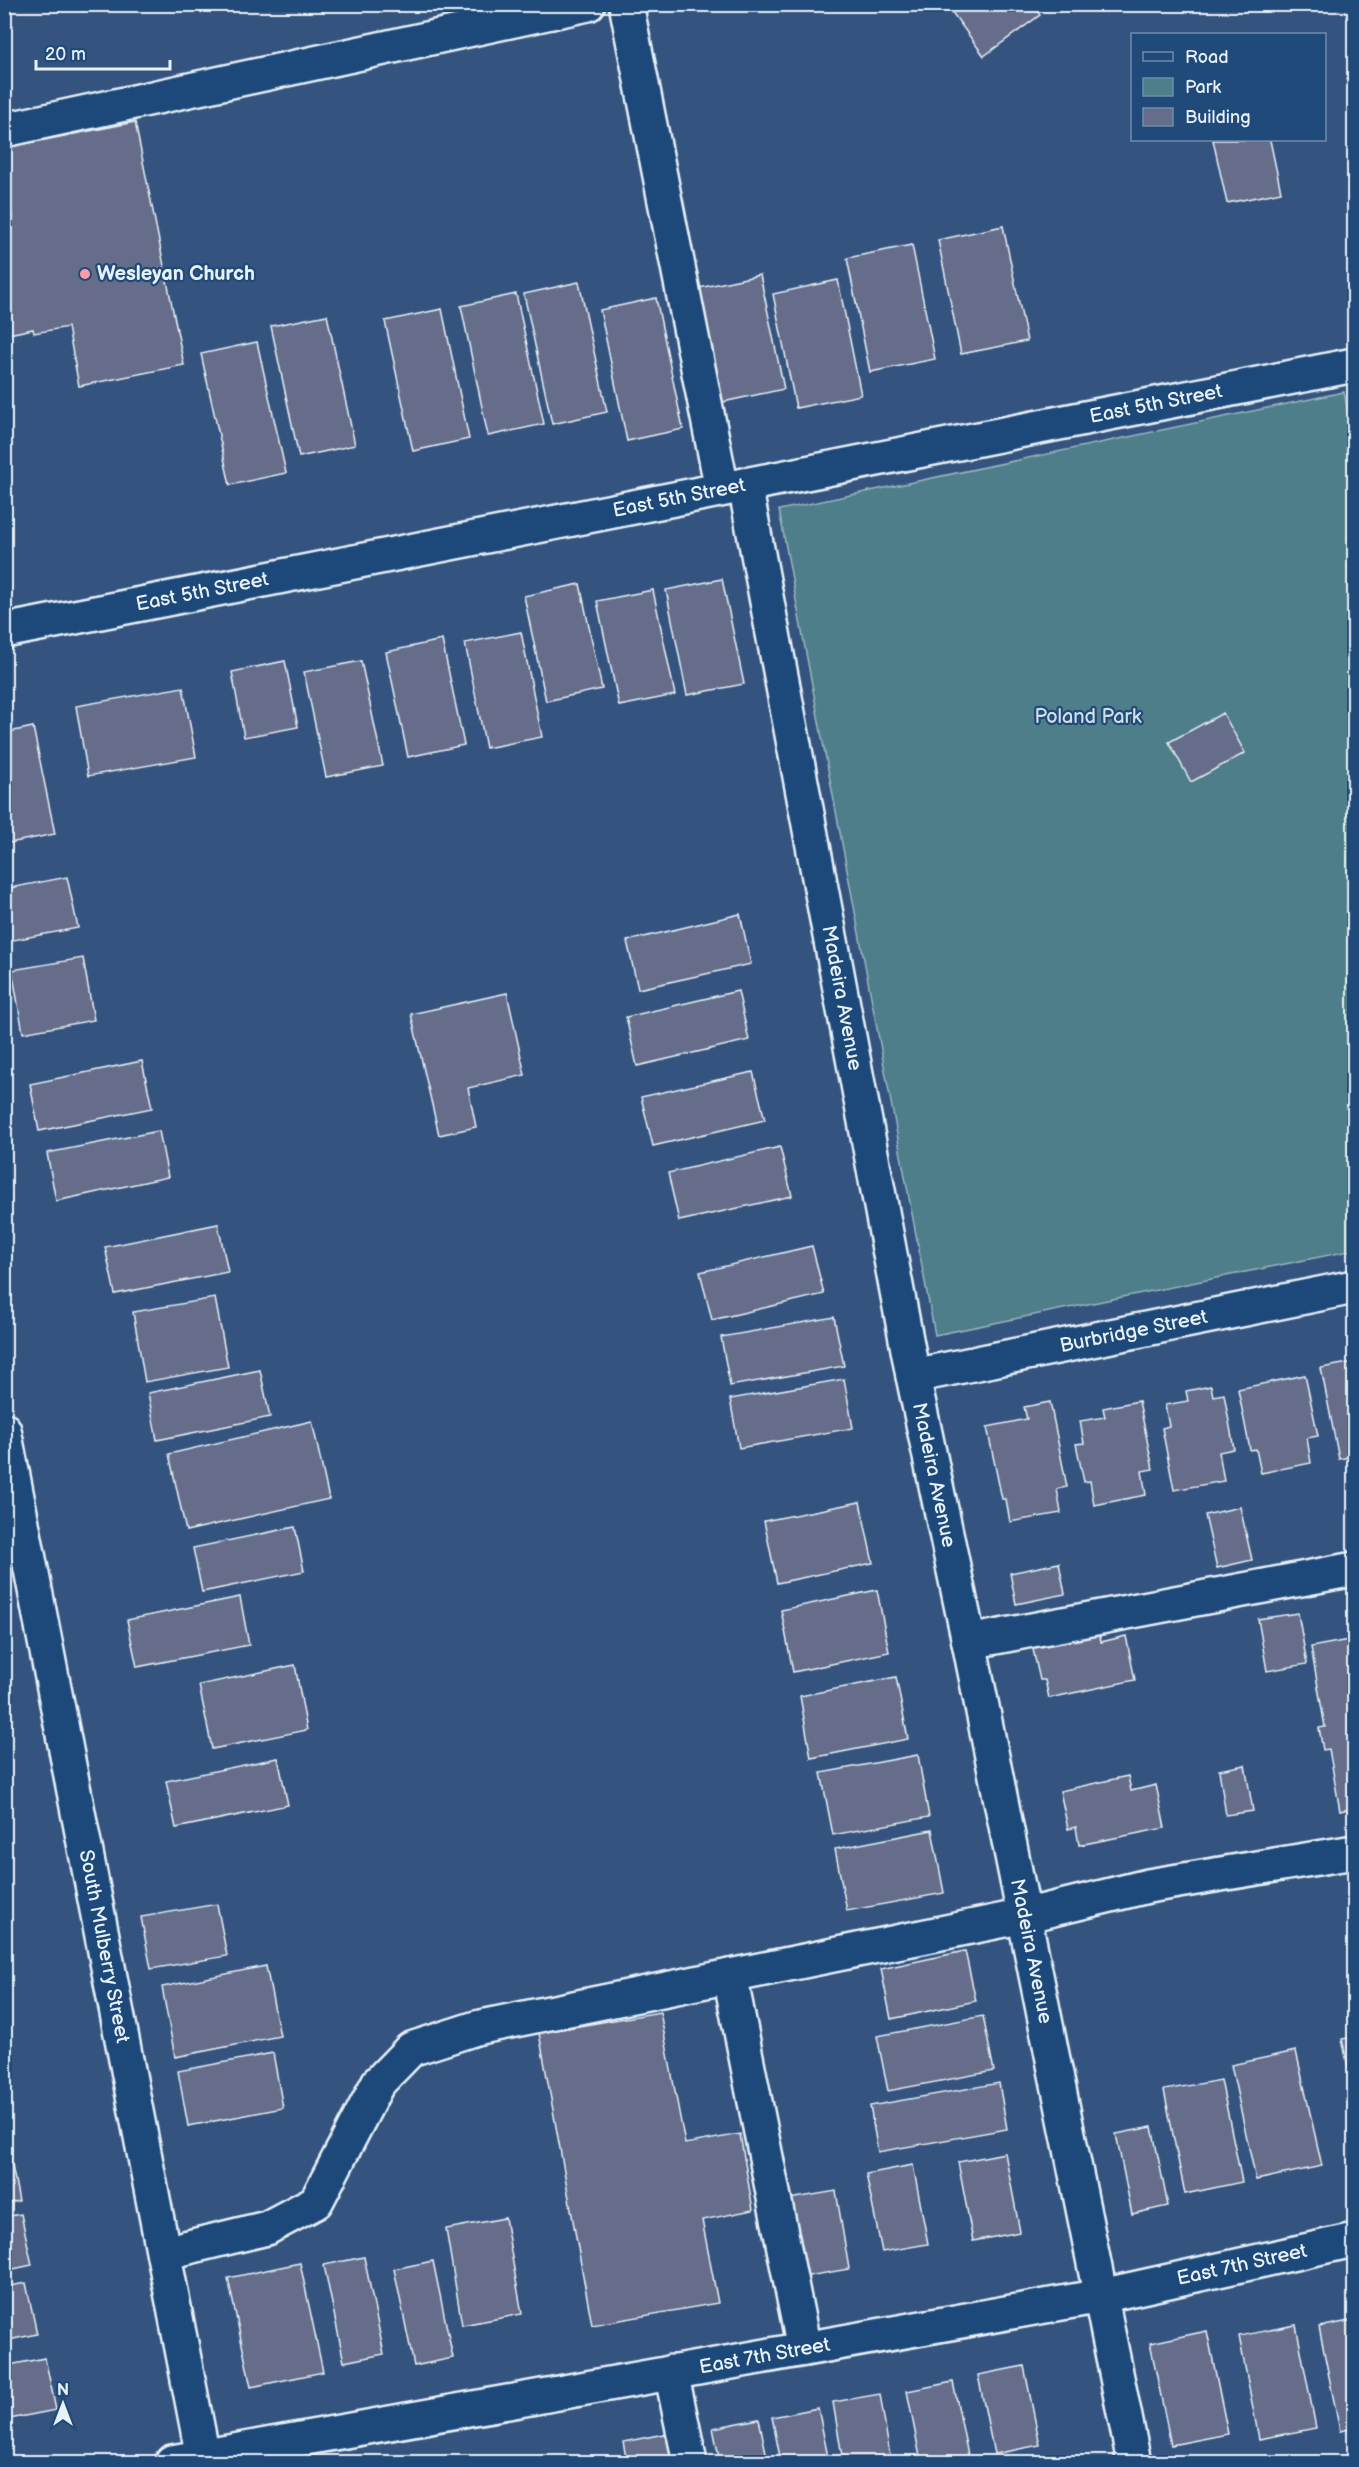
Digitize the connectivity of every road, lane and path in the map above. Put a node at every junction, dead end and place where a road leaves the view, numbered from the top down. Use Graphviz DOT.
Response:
graph roads {
  1 [pos="588,4"];
  2 [pos="626,4"];
  3 [pos="4,130"];
  4 [pos="1354,364"];
  5 [pos="734,487"];
  6 [pos="4,631"];
  7 [pos="1354,1287"];
  8 [pos="913,1376"];
  9 [pos="4,1430"];
  10 [pos="1354,1569"];
  11 [pos="969,1642"];
  12 [pos="1354,1852"];
  13 [pos="1024,1917"];
  14 [pos="730,1976"];
  15 [pos="1354,2240"];
  16 [pos="164,2253"];
  17 [pos="1101,2296"];
  18 [pos="804,2349"];
  19 [pos="671,2372"];
  20 [pos="193,2461"];
  21 [pos="690,2463"];
  22 [pos="1134,2463"];
  1 -- 3 [label="street"];
  2 -- 5 [label="street, Madeira Avenue"];
  4 -- 5 [label="street, East 5th Street"];
  5 -- 6 [label="street, East 5th Street"];
  5 -- 8 [label="street, Madeira Avenue"];
  7 -- 8 [label="street, Burbridge Street"];
  8 -- 11 [label="street, Madeira Avenue"];
  9 -- 16 [label="street, South Mulberry Street"];
  10 -- 11 [label="street"];
  11 -- 13 [label="street, Madeira Avenue"];
  12 -- 13 [label="street"];
  13 -- 14 [label="street"];
  13 -- 17 [label="street, Madeira Avenue"];
  14 -- 16 [label="street"];
  14 -- 18 [label="street"];
  15 -- 17 [label="street, East 7th Street"];
  16 -- 20 [label="street, South Mulberry Street"];
  17 -- 18 [label="street, East 7th Street"];
  17 -- 22 [label="street, Madeira Avenue"];
  18 -- 19 [label="street, East 7th Street"];
  19 -- 20 [label="street, East 7th Street"];
  19 -- 21 [label="street"];
}
